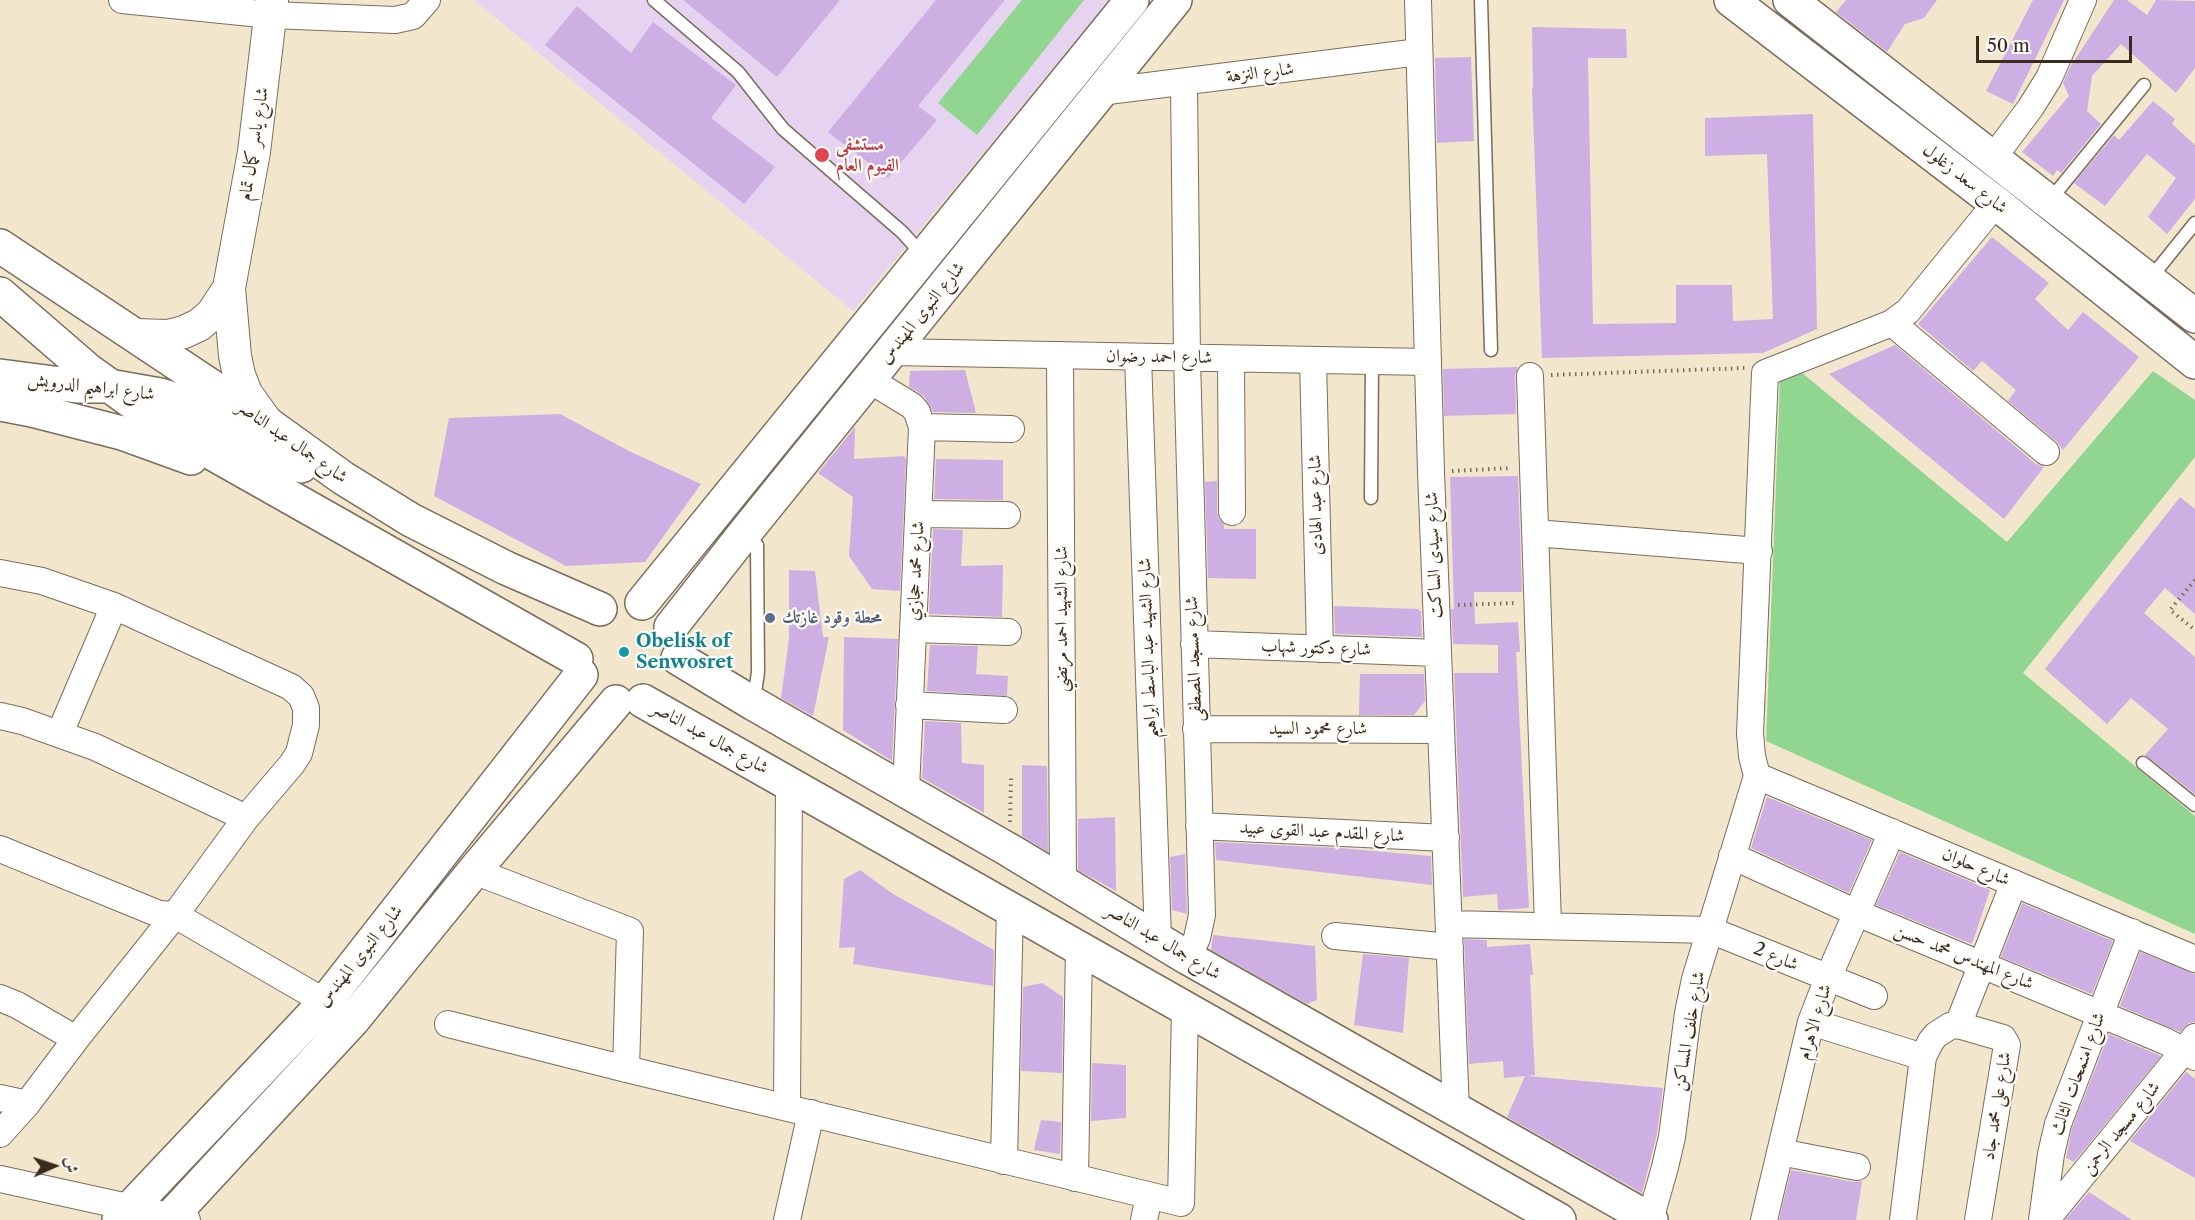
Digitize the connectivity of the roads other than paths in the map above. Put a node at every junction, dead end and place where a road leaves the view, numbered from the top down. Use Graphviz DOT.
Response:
graph roads {
  1 [pos="122,0"];
  2 [pos="427,0"];
  3 [pos="654,0"];
  4 [pos="1132,0"];
  5 [pos="1175,0"];
  6 [pos="1418,0"];
  7 [pos="1481,0"];
  8 [pos="1731,0"];
  9 [pos="1790,0"];
  10 [pos="2083,0"];
  11 [pos="272,8"];
  12 [pos="387,10"];
  13 [pos="1419,52"];
  14 [pos="1184,82"];
  15 [pos="2144,85"];
  16 [pos="1100,92"];
  17 [pos="1993,158"];
  18 [pos="2048,202"];
  19 [pos="1996,203"];
  20 [pos="2195,223"];
  21 [pos="0,246"];
  22 [pos="924,256"];
  23 [pos="2149,280"];
  24 [pos="948,281"];
  25 [pos="229,288"];
  26 [pos="0,294"];
  27 [pos="2195,316"];
  28 [pos="1892,323"];
  29 [pos="135,335"];
  30 [pos="1491,350"];
  31 [pos="892,352"];
  32 [pos="1060,355"];
  33 [pos="1138,357"];
  34 [pos="1186,358"];
  35 [pos="1231,359"];
  36 [pos="1313,360"];
  37 [pos="1372,361"];
  38 [pos="1427,362"];
  39 [pos="2195,362"];
  40 [pos="1530,375"];
  41 [pos="0,376"];
  42 [pos="868,380"];
  43 [pos="109,386"];
  44 [pos="0,404"];
  45 [pos="268,424"];
  46 [pos="922,427"];
  47 [pos="1011,429"];
  48 [pos="2046,452"];
  49 [pos="343,478"];
  50 [pos="279,491"];
  51 [pos="1371,498"];
  52 [pos="1232,512"];
  53 [pos="919,514"];
  54 [pos="1007,514"];
  55 [pos="411,520"];
  56 [pos="1535,533"];
  57 [pos="744,534"];
  58 [pos="1759,550"];
  59 [pos="393,554"];
  60 [pos="0,573"];
  61 [pos="642,603"];
  62 [pos="114,606"];
  63 [pos="600,609"];
  64 [pos="914,630"];
  65 [pos="1008,632"];
  66 [pos="675,643"];
  67 [pos="1194,644"];
  68 [pos="1320,649"];
  69 [pos="1438,653"];
  70 [pos="579,667"];
  71 [pos="630,702"];
  72 [pos="754,704"];
  73 [pos="909,705"];
  74 [pos="1004,710"];
  75 [pos="0,716"];
  76 [pos="1196,729"];
  77 [pos="1441,730"];
  78 [pos="60,733"];
  79 [pos="2143,763"];
  80 [pos="1757,776"];
  81 [pos="789,783"];
  82 [pos="906,790"];
  83 [pos="2195,805"];
  84 [pos="246,818"];
  85 [pos="1199,826"];
  86 [pos="1892,832"];
  87 [pos="1446,838"];
  88 [pos="0,849"];
  89 [pos="1732,856"];
  90 [pos="474,871"];
  91 [pos="1063,883"];
  92 [pos="2014,883"];
  93 [pos="1010,909"];
  94 [pos="1857,913"];
  95 [pos="175,915"];
  96 [pos="1548,925"];
  97 [pos="1710,930"];
  98 [pos="2132,932"];
  99 [pos="1449,935"];
  100 [pos="1335,936"];
  101 [pos="1158,939"];
  102 [pos="1079,948"];
  103 [pos="1188,958"];
  104 [pos="2195,959"];
  105 [pos="1981,964"];
  106 [pos="1828,978"];
  107 [pos="1874,996"];
  108 [pos="0,998"];
  109 [pos="326,1001"];
  110 [pos="1185,1008"];
  111 [pos="2101,1013"];
  112 [pos="353,1020"];
  113 [pos="1811,1022"];
  114 [pos="448,1024"];
  115 [pos="1958,1025"];
  116 [pos="76,1039"];
  117 [pos="2191,1048"];
  118 [pos="1923,1057"];
  119 [pos="626,1069"];
  120 [pos="0,1098"];
  121 [pos="27,1104"];
  122 [pos="799,1110"];
  123 [pos="1456,1111"];
  124 [pos="0,1134"];
  125 [pos="1780,1152"];
  126 [pos="1004,1161"];
  127 [pos="1857,1167"];
  128 [pos="1075,1178"];
  129 [pos="0,1179"];
  130 [pos="1147,1208"];
  131 [pos="125,1214"];
  132 [pos="176,1219"];
  133 [pos="787,1220"];
  134 [pos="1559,1220"];
  135 [pos="1650,1220"];
  136 [pos="1764,1220"];
  137 [pos="1903,1220"];
  138 [pos="1978,1220"];
  139 [pos="2044,1220"];
  1 -- 11 [label="street"];
  2 -- 12 [label="street"];
  3 -- 22 [label="lane"];
  4 -- 22 [label="main road, شارع النبوى المهندس"];
  5 -- 16 [label="main road, شارع النبوى المهندس"];
  6 -- 13 [label="street, شارع سيدى الساكت"];
  7 -- 30 [label="lane"];
  8 -- 19 [label="main road, شارع سعد زغلول"];
  9 -- 17 [label="main road, شارع سعد زغلول"];
  10 -- 17 [label="street"];
  11 -- 12 [label="street"];
  11 -- 25 [label="street, شارع ياسر كمال تمام"];
  13 -- 14 [label="street, شارع النزهة"];
  13 -- 38 [label="street, شارع سيدى الساكت"];
  14 -- 16 [label="street, شارع النزهة"];
  14 -- 34 [label="street, شارع مسجد المصطفى"];
  15 -- 18 [label="lane"];
  16 -- 24 [label="main road, شارع النبوى المهندس"];
  17 -- 18 [label="main road, شارع سعد زغلول"];
  18 -- 23 [label="main road, شارع سعد زغلول"];
  19 -- 28 [label="street"];
  19 -- 39 [label="main road, شارع سعد زغلول"];
  20 -- 23 [label="lane"];
  21 -- 29 [label="main road, شارع جمال عبد الناصر"];
  22 -- 24 [label="main road"];
  22 -- 61 [label="main road, شارع النبوى المهندس"];
  23 -- 27 [label="main road, شارع سعد زغلول"];
  24 -- 31 [label="main road, شارع النبوى المهندس"];
  25 -- 29 [label="street, شارع ياسر كمال تمام"];
  25 -- 45 [label="street, شارع ياسر كمال تمام"];
  26 -- 43 [label="main road"];
  28 -- 48 [label="street"];
  28 -- 58 [label="street"];
  29 -- 45 [label="main road, شارع جمال عبد الناصر"];
  31 -- 32 [label="street, شارع احمد رضوان"];
  31 -- 42 [label="main road, شارع النبوى المهندس"];
  32 -- 33 [label="street, شارع احمد رضوان"];
  32 -- 91 [label="street, شارع الشهيد احمد مرتضي"];
  33 -- 34 [label="street, شارع احمد رضوان"];
  33 -- 101 [label="street, شارع الشهيد عبد الباسط ابراهيم"];
  34 -- 35 [label="street, شارع احمد رضوان"];
  34 -- 67 [label="street, شارع مسجد المصطفى"];
  35 -- 36 [label="street, شارع احمد رضوان"];
  35 -- 52 [label="street"];
  36 -- 37 [label="street, شارع احمد رضوان"];
  36 -- 68 [label="street, شارع عبد الهادى"];
  37 -- 38 [label="street, شارع احمد رضوان"];
  37 -- 51 [label="lane"];
  38 -- 69 [label="street, شارع سيدى الساكت"];
  40 -- 56 [label="street"];
  41 -- 43 [label="main road, شارع ابراهيم الدرويش"];
  42 -- 46 [label="street"];
  42 -- 57 [label="main road, شارع النبوى المهندس"];
  43 -- 49 [label="main road, شارع ابراهيم الدرويش"];
  43 -- 50 [label="main road"];
  44 -- 50 [label="main road, شارع ابراهيم الدرويش"];
  45 -- 49 [label="main road, شارع جمال عبد الناصر"];
  46 -- 47 [label="street"];
  46 -- 53 [label="street, شارع محمد حجازي"];
  49 -- 55 [label="main road, شارع جمال عبد الناصر"];
  50 -- 59 [label="main road"];
  53 -- 54 [label="street"];
  53 -- 64 [label="street, شارع محمد حجازي"];
  55 -- 59 [label="main road"];
  55 -- 63 [label="main road, شارع جمال عبد الناصر"];
  56 -- 58 [label="street"];
  56 -- 96 [label="street"];
  57 -- 66 [label="main road, شارع النبوى المهندس"];
  57 -- 72 [label="lane"];
  58 -- 80 [label="street"];
  59 -- 70 [label="main road"];
  60 -- 62 [label="street"];
  61 -- 63 [label="main road"];
  61 -- 66 [label="main road"];
  62 -- 78 [label="street"];
  62 -- 84 [label="street"];
  63 -- 70 [label="main road"];
  64 -- 65 [label="street"];
  64 -- 73 [label="street, شارع محمد حجازي"];
  66 -- 71 [label="main road"];
  66 -- 72 [label="main road, شارع جمال عبد الناصر"];
  67 -- 68 [label="street, شارع دكتور شهاب"];
  67 -- 76 [label="street, شارع مسجد المصطفى"];
  68 -- 69 [label="street, شارع دكتور شهاب"];
  69 -- 77 [label="street, شارع سيدى الساكت"];
  70 -- 71 [label="main road"];
  70 -- 109 [label="main road, شارع النبوى المهندس"];
  71 -- 81 [label="main road, شارع جمال عبد الناصر"];
  71 -- 90 [label="main road, شارع النبوى المهندس"];
  72 -- 82 [label="main road, شارع جمال عبد الناصر"];
  73 -- 74 [label="street"];
  73 -- 82 [label="street, شارع محمد حجازي"];
  75 -- 78 [label="street"];
  76 -- 77 [label="street, شارع محمود السيد"];
  76 -- 85 [label="street, شارع مسجد المصطفى"];
  77 -- 87 [label="street, شارع سيدى الساكت"];
  78 -- 84 [label="street"];
  79 -- 83 [label="lane"];
  80 -- 86 [label="street, شارع حلوان"];
  80 -- 89 [label="street, شارع خلف المساكن"];
  81 -- 93 [label="main road, شارع جمال عبد الناصر"];
  81 -- 122 [label="street"];
  82 -- 91 [label="main road, شارع جمال عبد الناصر"];
  84 -- 95 [label="street"];
  85 -- 87 [label="street, شارع المقدم عبد القوى عبيد"];
  85 -- 103 [label="street, شارع مسجد المصطفى"];
  86 -- 92 [label="street, شارع حلوان"];
  86 -- 94 [label="street, شارع الاهرام"];
  87 -- 99 [label="street, شارع سيدى الساكت"];
  88 -- 95 [label="street"];
  89 -- 94 [label="street, شارع المهندس محمد حسن"];
  89 -- 97 [label="street, شارع خلف المساكن"];
  90 -- 112 [label="main road, شارع النبوى المهندس"];
  90 -- 119 [label="street"];
  91 -- 101 [label="main road, شارع جمال عبد الناصر"];
  92 -- 98 [label="street, شارع حلوان"];
  92 -- 105 [label="street"];
  93 -- 102 [label="main road, شارع جمال عبد الناصر"];
  93 -- 126 [label="street"];
  94 -- 105 [label="street, شارع المهندس محمد حسن"];
  94 -- 106 [label="street, شارع الاهرام"];
  95 -- 109 [label="street"];
  95 -- 116 [label="street"];
  96 -- 97 [label="street"];
  96 -- 99 [label="street"];
  97 -- 106 [label="street, شارع 2"];
  97 -- 135 [label="street, شارع خلف المساكن"];
  98 -- 104 [label="street, شارع حلوان"];
  98 -- 111 [label="street, شارع امنمحات الثالث"];
  99 -- 100 [label="street"];
  99 -- 123 [label="street, شارع سيدى الساكت"];
  101 -- 103 [label="main road, شارع جمال عبد الناصر"];
  102 -- 110 [label="main road, شارع جمال عبد الناصر"];
  102 -- 128 [label="street"];
  103 -- 123 [label="main road, شارع جمال عبد الناصر"];
  105 -- 111 [label="street, شارع المهندس محمد حسن"];
  105 -- 115 [label="street"];
  106 -- 107 [label="street, شارع 2"];
  106 -- 113 [label="street, شارع الاهرام"];
  108 -- 116 [label="street"];
  109 -- 112 [label="street"];
  109 -- 131 [label="main road, شارع النبوى المهندس"];
  110 -- 130 [label="street"];
  110 -- 134 [label="main road, شارع جمال عبد الناصر"];
  111 -- 117 [label="street, شارع المهندس محمد حسن"];
  111 -- 139 [label="street, شارع امنمحات الثالث"];
  112 -- 132 [label="main road, شارع النبوى المهندس"];
  113 -- 118 [label="street"];
  113 -- 125 [label="street, شارع الاهرام"];
  114 -- 119 [label="street"];
  115 -- 118 [label="street"];
  115 -- 138 [label="street, شارع على محمد جاد"];
  116 -- 121 [label="street"];
  117 -- 139 [label="street, شارع مسجد الرحمن"];
  118 -- 137 [label="street"];
  119 -- 122 [label="street"];
  120 -- 121 [label="street"];
  121 -- 124 [label="street"];
  122 -- 126 [label="street"];
  122 -- 133 [label="street"];
  123 -- 135 [label="main road, شارع جمال عبد الناصر"];
  125 -- 127 [label="street"];
  125 -- 136 [label="street, شارع الاهرام"];
  126 -- 128 [label="street"];
  128 -- 130 [label="street"];
  129 -- 131 [label="street"];
  131 -- 132 [label="street"];
}
